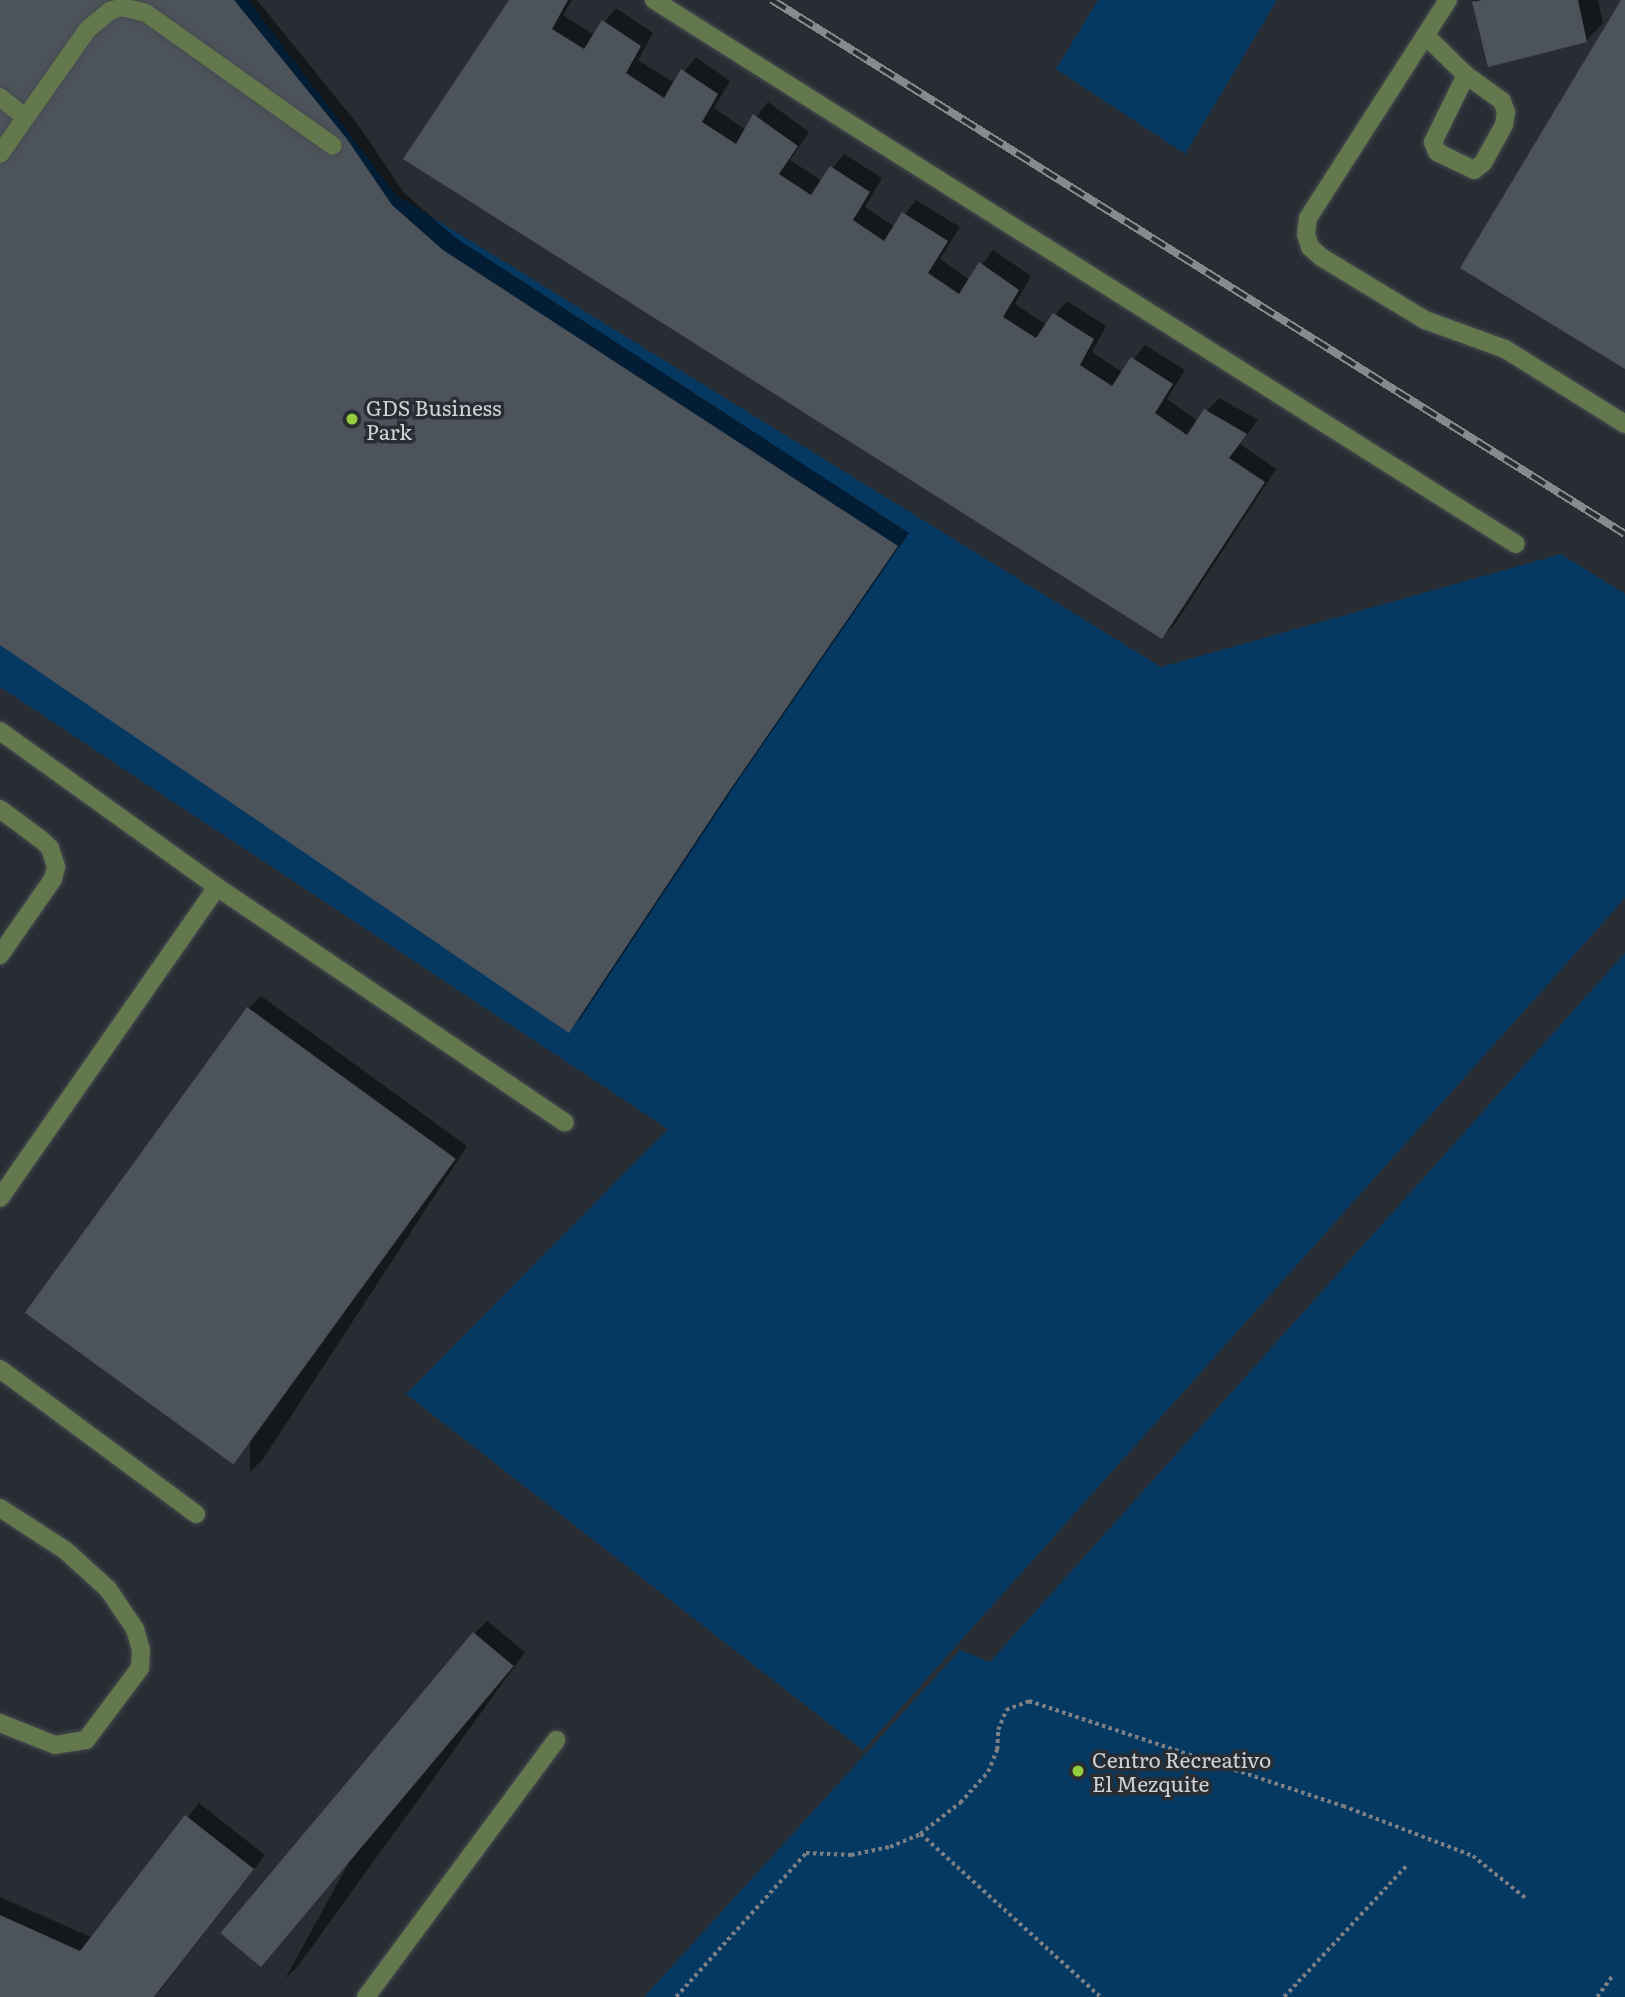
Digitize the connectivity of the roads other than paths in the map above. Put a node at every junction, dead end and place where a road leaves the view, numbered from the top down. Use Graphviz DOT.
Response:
graph roads {
  1 [pos="654,0"];
  2 [pos="1448,0"];
  3 [pos="1426,36"];
  4 [pos="1466,75"];
  5 [pos="0,97"];
  6 [pos="25,117"];
  7 [pos="333,146"];
  8 [pos="0,153"];
  9 [pos="1625,424"];
  10 [pos="1517,544"];
  11 [pos="0,732"];
  12 [pos="0,809"];
  13 [pos="217,887"];
  14 [pos="0,955"];
  15 [pos="565,1123"];
  16 [pos="0,1198"];
  17 [pos="0,1369"];
  18 [pos="0,1508"];
  19 [pos="196,1514"];
  20 [pos="0,1723"];
  21 [pos="556,1740"];
  22 [pos="366,1997"];
  1 -- 10 [label="lane"];
  2 -- 3 [label="lane"];
  3 -- 4 [label="lane"];
  3 -- 9 [label="lane"];
  4 -- 4 [label="lane"];
  5 -- 6 [label="lane"];
  6 -- 7 [label="lane"];
  6 -- 8 [label="lane"];
  11 -- 13 [label="lane"];
  12 -- 14 [label="lane"];
  13 -- 15 [label="lane"];
  13 -- 16 [label="lane"];
  17 -- 19 [label="lane"];
  18 -- 20 [label="lane"];
  21 -- 22 [label="lane"];
}
